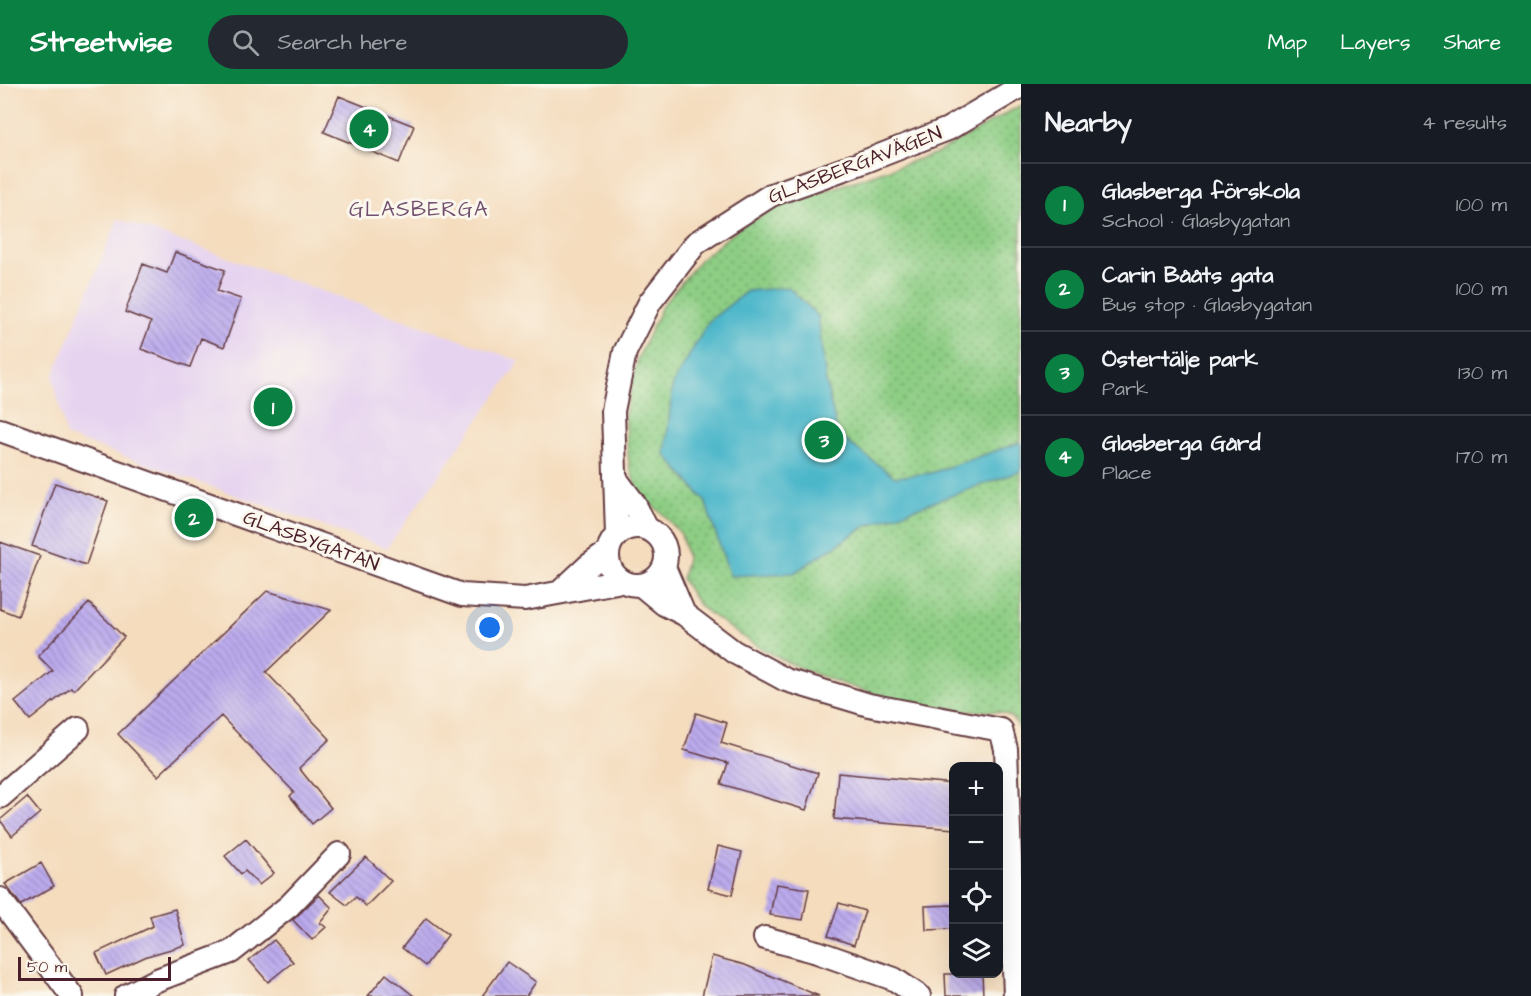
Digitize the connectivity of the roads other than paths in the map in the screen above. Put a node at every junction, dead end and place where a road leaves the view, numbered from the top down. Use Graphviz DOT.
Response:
graph roads {
  1 [pos="1021,86"];
  2 [pos="0,430"];
  3 [pos="616,479"];
  4 [pos="648,529"];
  5 [pos="613,543"];
  6 [pos="664,567"];
  7 [pos="631,583"];
  8 [pos="560,592"];
  9 [pos="684,614"];
  10 [pos="78,729"];
  11 [pos="0,797"];
  12 [pos="1016,844"];
  13 [pos="339,854"];
  14 [pos="0,899"];
  15 [pos="765,938"];
  16 [pos="72,996"];
  17 [pos="126,996"];
  18 [pos="919,996"];
  19 [pos="1015,996"];
  1 -- 3 [label="street, GLASBERGAVÄGEN"];
  2 -- 8 [label="street, GLASBYGATAN"];
  3 -- 4 [label="street"];
  3 -- 5 [label="street, GLASBERGAVÄGEN"];
  4 -- 5 [label="street"];
  4 -- 6 [label="street"];
  5 -- 7 [label="street"];
  5 -- 8 [label="street"];
  6 -- 7 [label="street"];
  6 -- 9 [label="street"];
  7 -- 8 [label="street, GLASBYGATAN"];
  7 -- 9 [label="street"];
  9 -- 12 [label="street"];
  10 -- 11 [label="street"];
  12 -- 19 [label="street"];
  13 -- 17 [label="street"];
  14 -- 16 [label="street"];
  15 -- 18 [label="street"];
}
